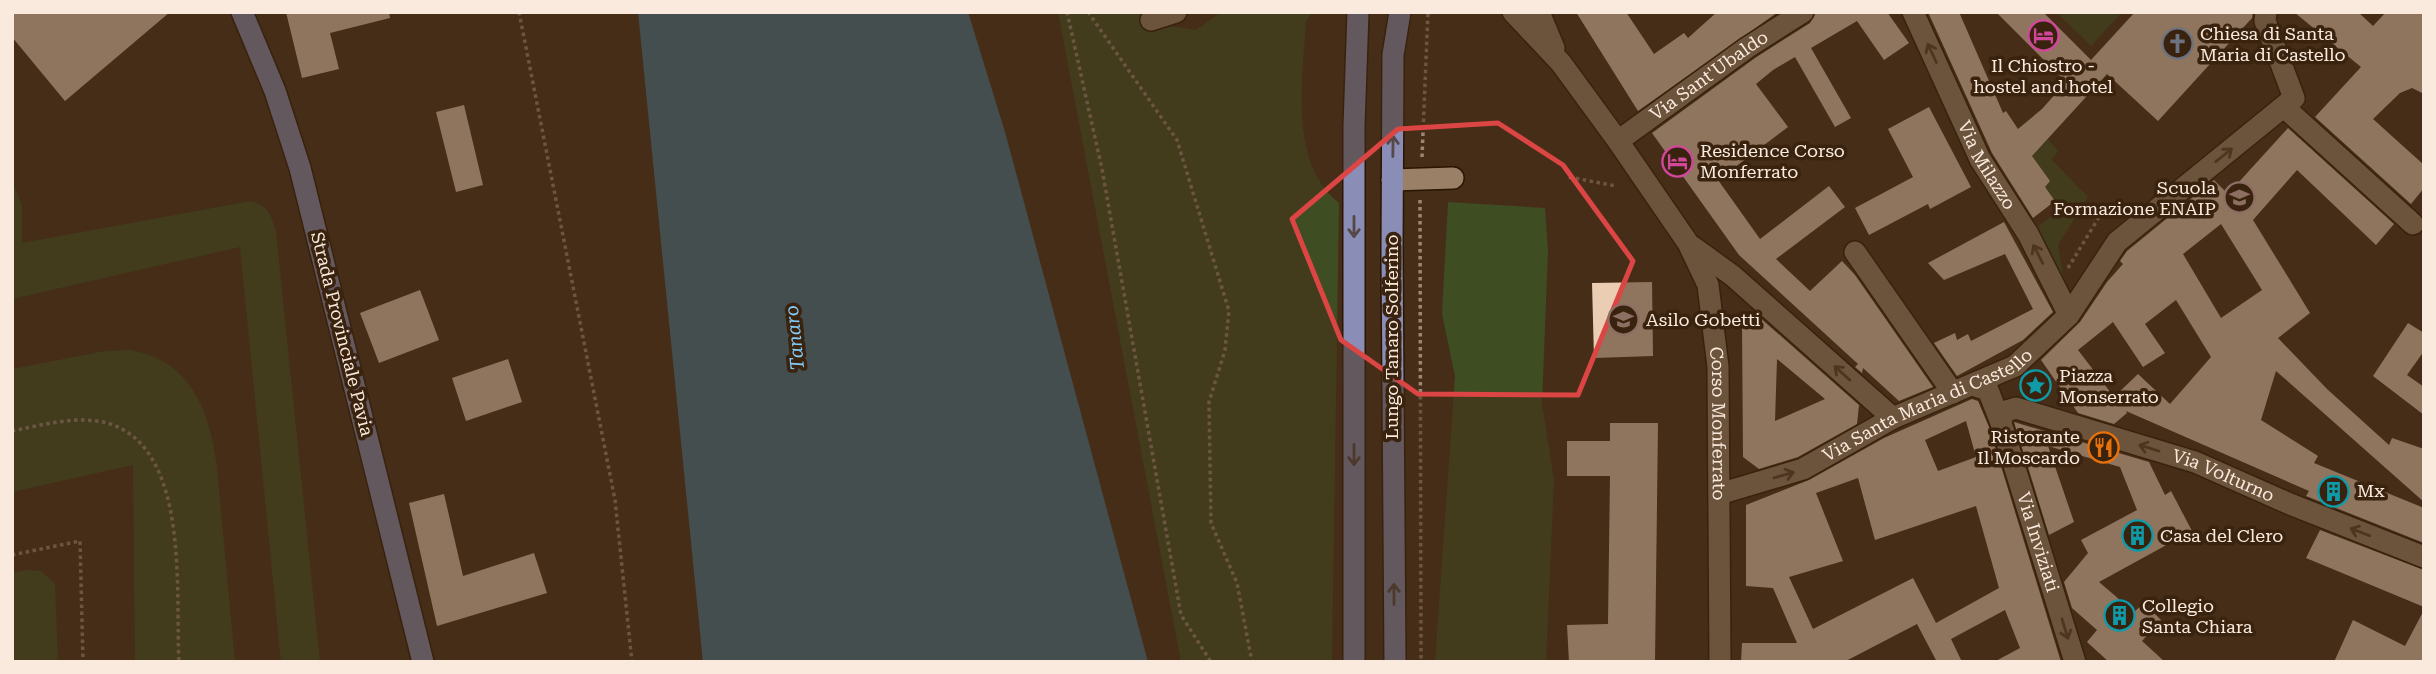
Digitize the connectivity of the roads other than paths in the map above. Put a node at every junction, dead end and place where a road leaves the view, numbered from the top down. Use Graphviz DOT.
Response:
graph roads {
  1 [pos="242,12"];
  2 [pos="1176,12"];
  3 [pos="1357,12"];
  4 [pos="1400,12"];
  5 [pos="1513,12"];
  6 [pos="1539,12"];
  7 [pos="1803,12"];
  8 [pos="1913,12"];
  9 [pos="2266,12"];
  10 [pos="1151,20"];
  11 [pos="1561,63"];
  12 [pos="2284,107"];
  13 [pos="1618,141"];
  14 [pos="1453,178"];
  15 [pos="1392,180"];
  16 [pos="2413,225"];
  17 [pos="1688,243"];
  18 [pos="1854,251"];
  19 [pos="2069,315"];
  20 [pos="2020,362"];
  21 [pos="1962,389"];
  22 [pos="2012,413"];
  23 [pos="1893,418"];
  24 [pos="1719,494"];
  25 [pos="2424,557"];
  26 [pos="423,662"];
  27 [pos="1354,662"];
  28 [pos="1395,662"];
  29 [pos="1720,662"];
  30 [pos="2075,662"];
  1 -- 26 [label="main road, Strada Provinciale Pavia"];
  2 -- 10 [label="street"];
  3 -- 27 [label="main road, one-way"];
  15 -- 4 [label="main road, Lungo Tanaro Solferino, one-way"];
  5 -- 11 [label="street, Corso Monferrato"];
  6 -- 11 [label="street, Corso Monferrato"];
  7 -- 13 [label="street, Via Sant'Ubaldo"];
  19 -- 8 [label="street, Via Milazzo, one-way"];
  9 -- 12 [label="street"];
  11 -- 13 [label="street, Corso Monferrato"];
  12 -- 16 [label="street"];
  19 -- 12 [label="street, Via Santa Maria di Castello, one-way"];
  13 -- 17 [label="street, Corso Monferrato"];
  14 -- 15 [label="street"];
  28 -- 15 [label="main road, Lungo Tanaro Solferino, one-way"];
  23 -- 17 [label="street, one-way"];
  17 -- 24 [label="street, Corso Monferrato"];
  18 -- 21 [label="street"];
  19 -- 20 [label="street, Via Santa Maria di Castello"];
  20 -- 21 [label="street, Via Santa Maria di Castello"];
  20 -- 22 [label="street"];
  21 -- 22 [label="street"];
  21 -- 23 [label="street, Via Santa Maria di Castello"];
  25 -- 22 [label="street, Via Volturno, one-way"];
  22 -- 30 [label="street, Via Inviziati, one-way"];
  24 -- 23 [label="street, Via Santa Maria di Castello, one-way"];
  24 -- 29 [label="street, Corso Monferrato"];
}
